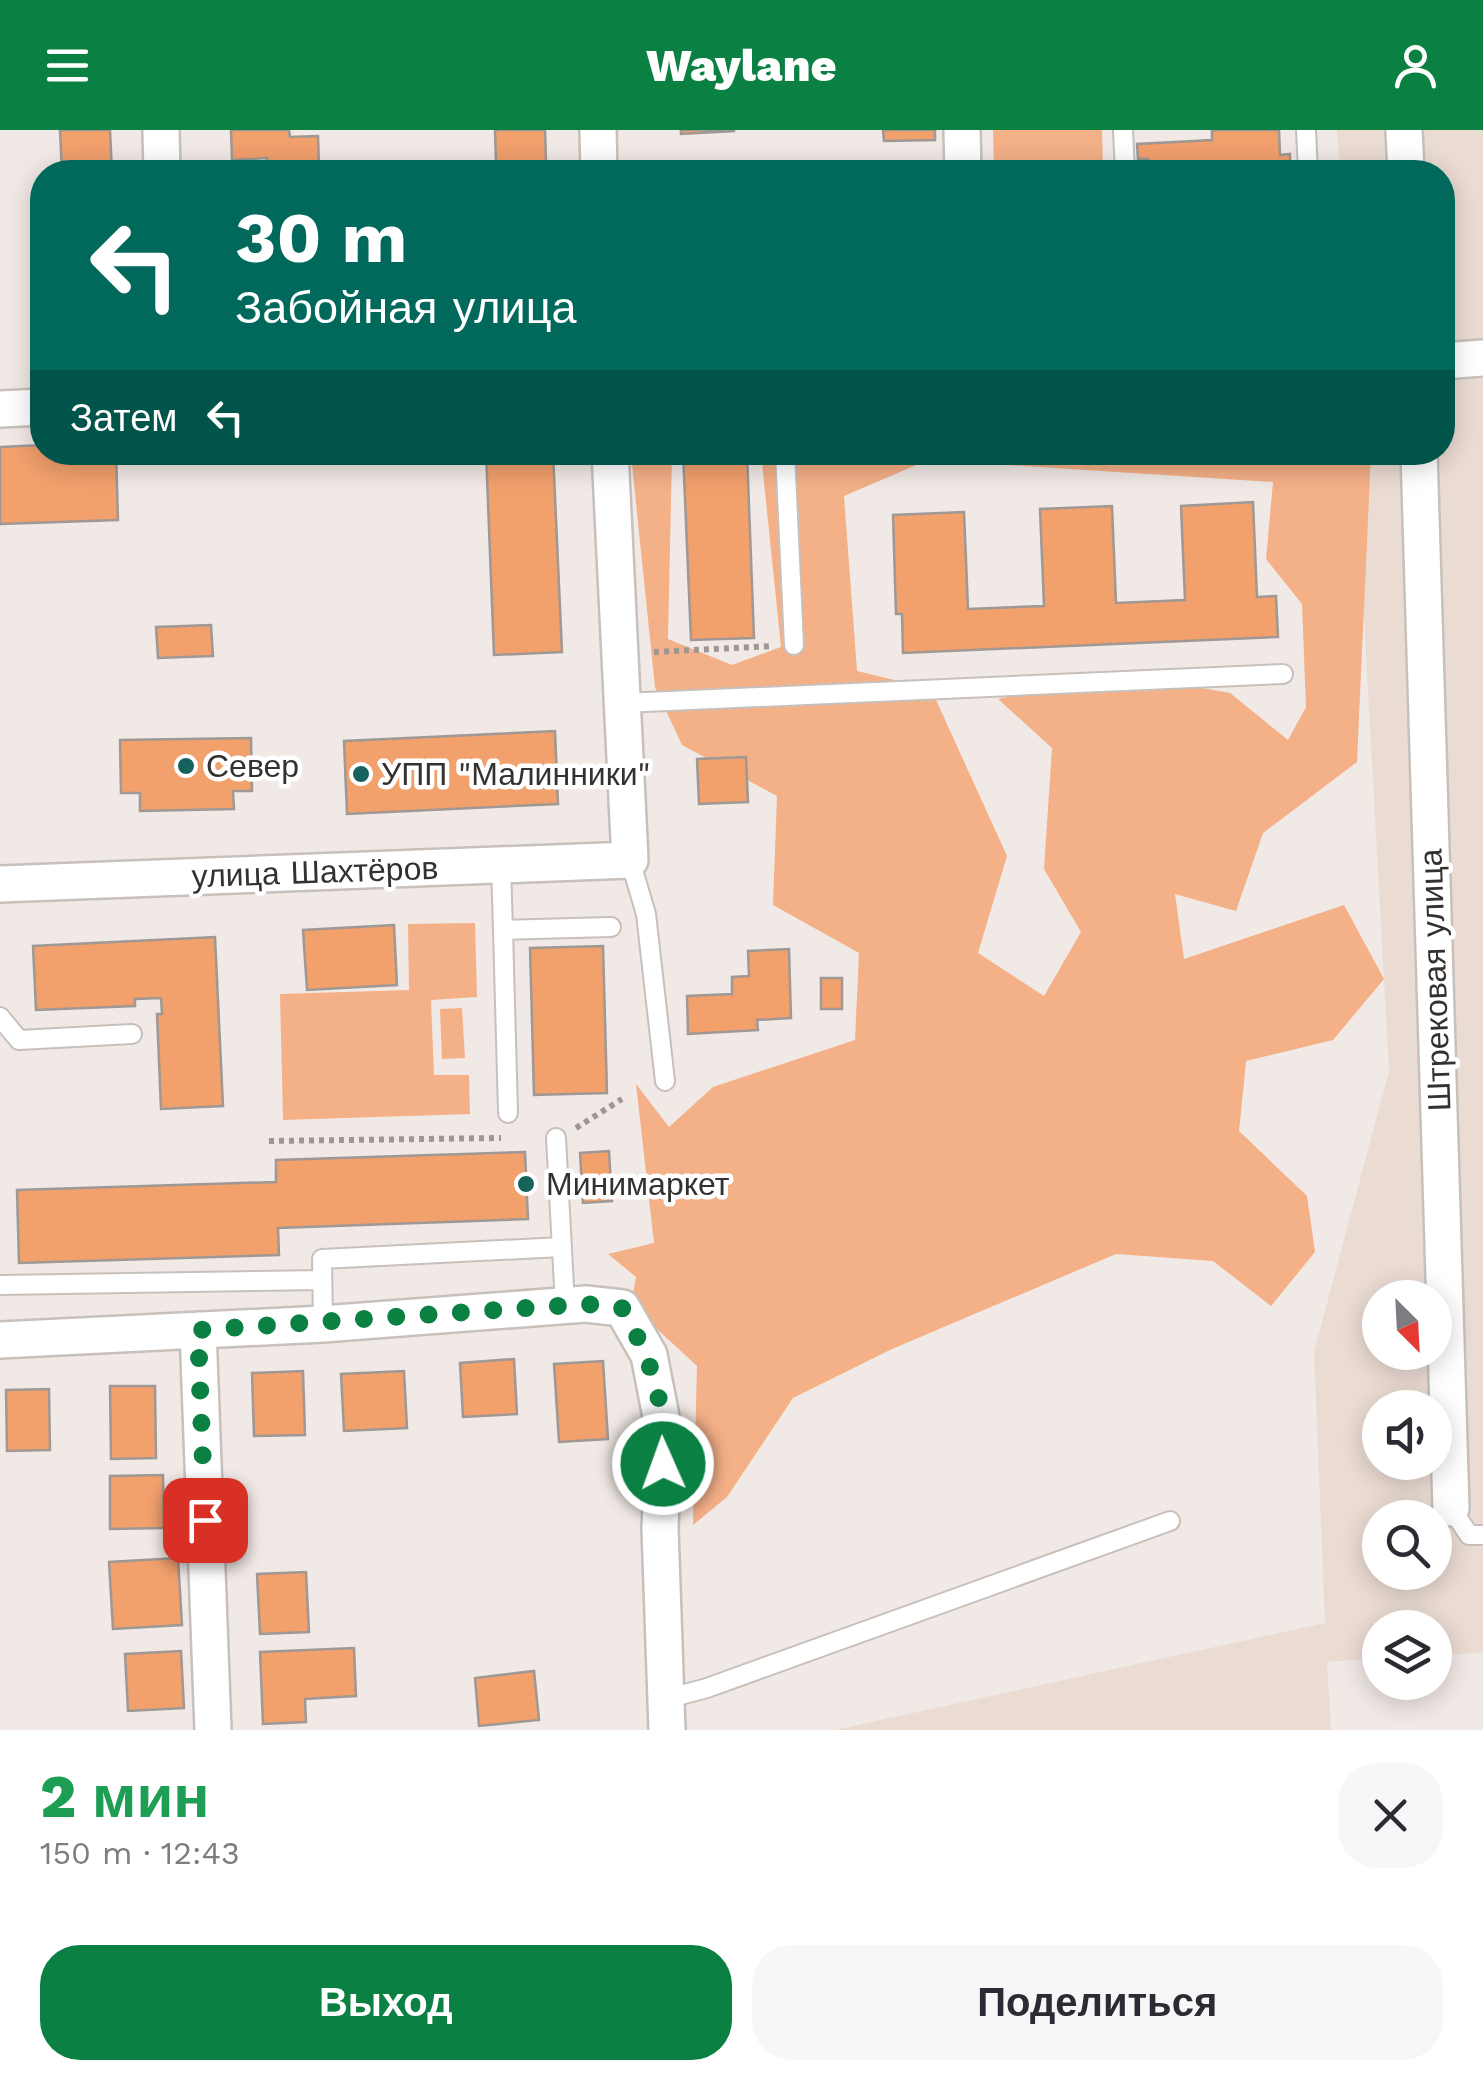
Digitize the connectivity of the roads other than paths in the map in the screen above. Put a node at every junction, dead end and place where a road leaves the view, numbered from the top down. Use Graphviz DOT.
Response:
graph roads {
  1 [pos="161,130"];
  2 [pos="598,130"];
  3 [pos="962,130"];
  4 [pos="1123,130"];
  5 [pos="1306,130"];
  6 [pos="1404,130"];
  7 [pos="162,160"];
  8 [pos="599,160"];
  9 [pos="963,160"];
  10 [pos="1124,160"];
  11 [pos="1307,160"];
  12 [pos="1405,160"];
  13 [pos="1483,358"];
  14 [pos="1455,361"];
  15 [pos="30,408"];
  16 [pos="0,409"];
  17 [pos="611,465"];
  18 [pos="786,465"];
  19 [pos="1419,465"];
  20 [pos="794,645"];
  21 [pos="1283,674"];
  22 [pos="622,703"];
  23 [pos="630,860"];
  24 [pos="502,865"];
  25 [pos="0,884"];
  26 [pos="611,926"];
  27 [pos="504,930"];
  28 [pos="0,1017"];
  29 [pos="132,1034"];
  30 [pos="665,1081"];
  31 [pos="508,1112"];
  32 [pos="556,1138"];
  33 [pos="562,1247"];
  34 [pos="322,1280"];
  35 [pos="0,1285"];
  36 [pos="576,1305"];
  37 [pos="323,1324"];
  38 [pos="198,1330"];
  39 [pos="0,1340"];
  40 [pos="1451,1500"];
  41 [pos="1452,1510"];
  42 [pos="1170,1521"];
  43 [pos="1483,1535"];
  44 [pos="667,1714"];
  45 [pos="213,1730"];
  1 -- 7 [label="street"];
  2 -- 8 [label="street"];
  3 -- 9 [label="street"];
  4 -- 10 [label="lane"];
  5 -- 11 [label="lane"];
  6 -- 12 [label="street"];
  13 -- 14 [label="street"];
  15 -- 16 [label="street"];
  17 -- 22 [label="street"];
  18 -- 20 [label="lane"];
  19 -- 40 [label="street, Штрековая улица"];
  21 -- 22 [label="lane"];
  22 -- 23 [label="street"];
  23 -- 24 [label="street, улица Шахтёров"];
  23 -- 30 [label="lane"];
  24 -- 25 [label="street, улица Шахтёров"];
  24 -- 27 [label="lane"];
  26 -- 27 [label="lane"];
  27 -- 31 [label="lane"];
  28 -- 29 [label="lane"];
  32 -- 33 [label="lane"];
  33 -- 34 [label="lane"];
  33 -- 36 [label="lane"];
  34 -- 35 [label="lane"];
  34 -- 37 [label="lane"];
  36 -- 37 [label="street"];
  36 -- 44 [label="street"];
  37 -- 38 [label="street"];
  38 -- 39 [label="street"];
  38 -- 45 [label="street"];
  41 -- 43 [label="lane"];
  42 -- 44 [label="lane"];
}
